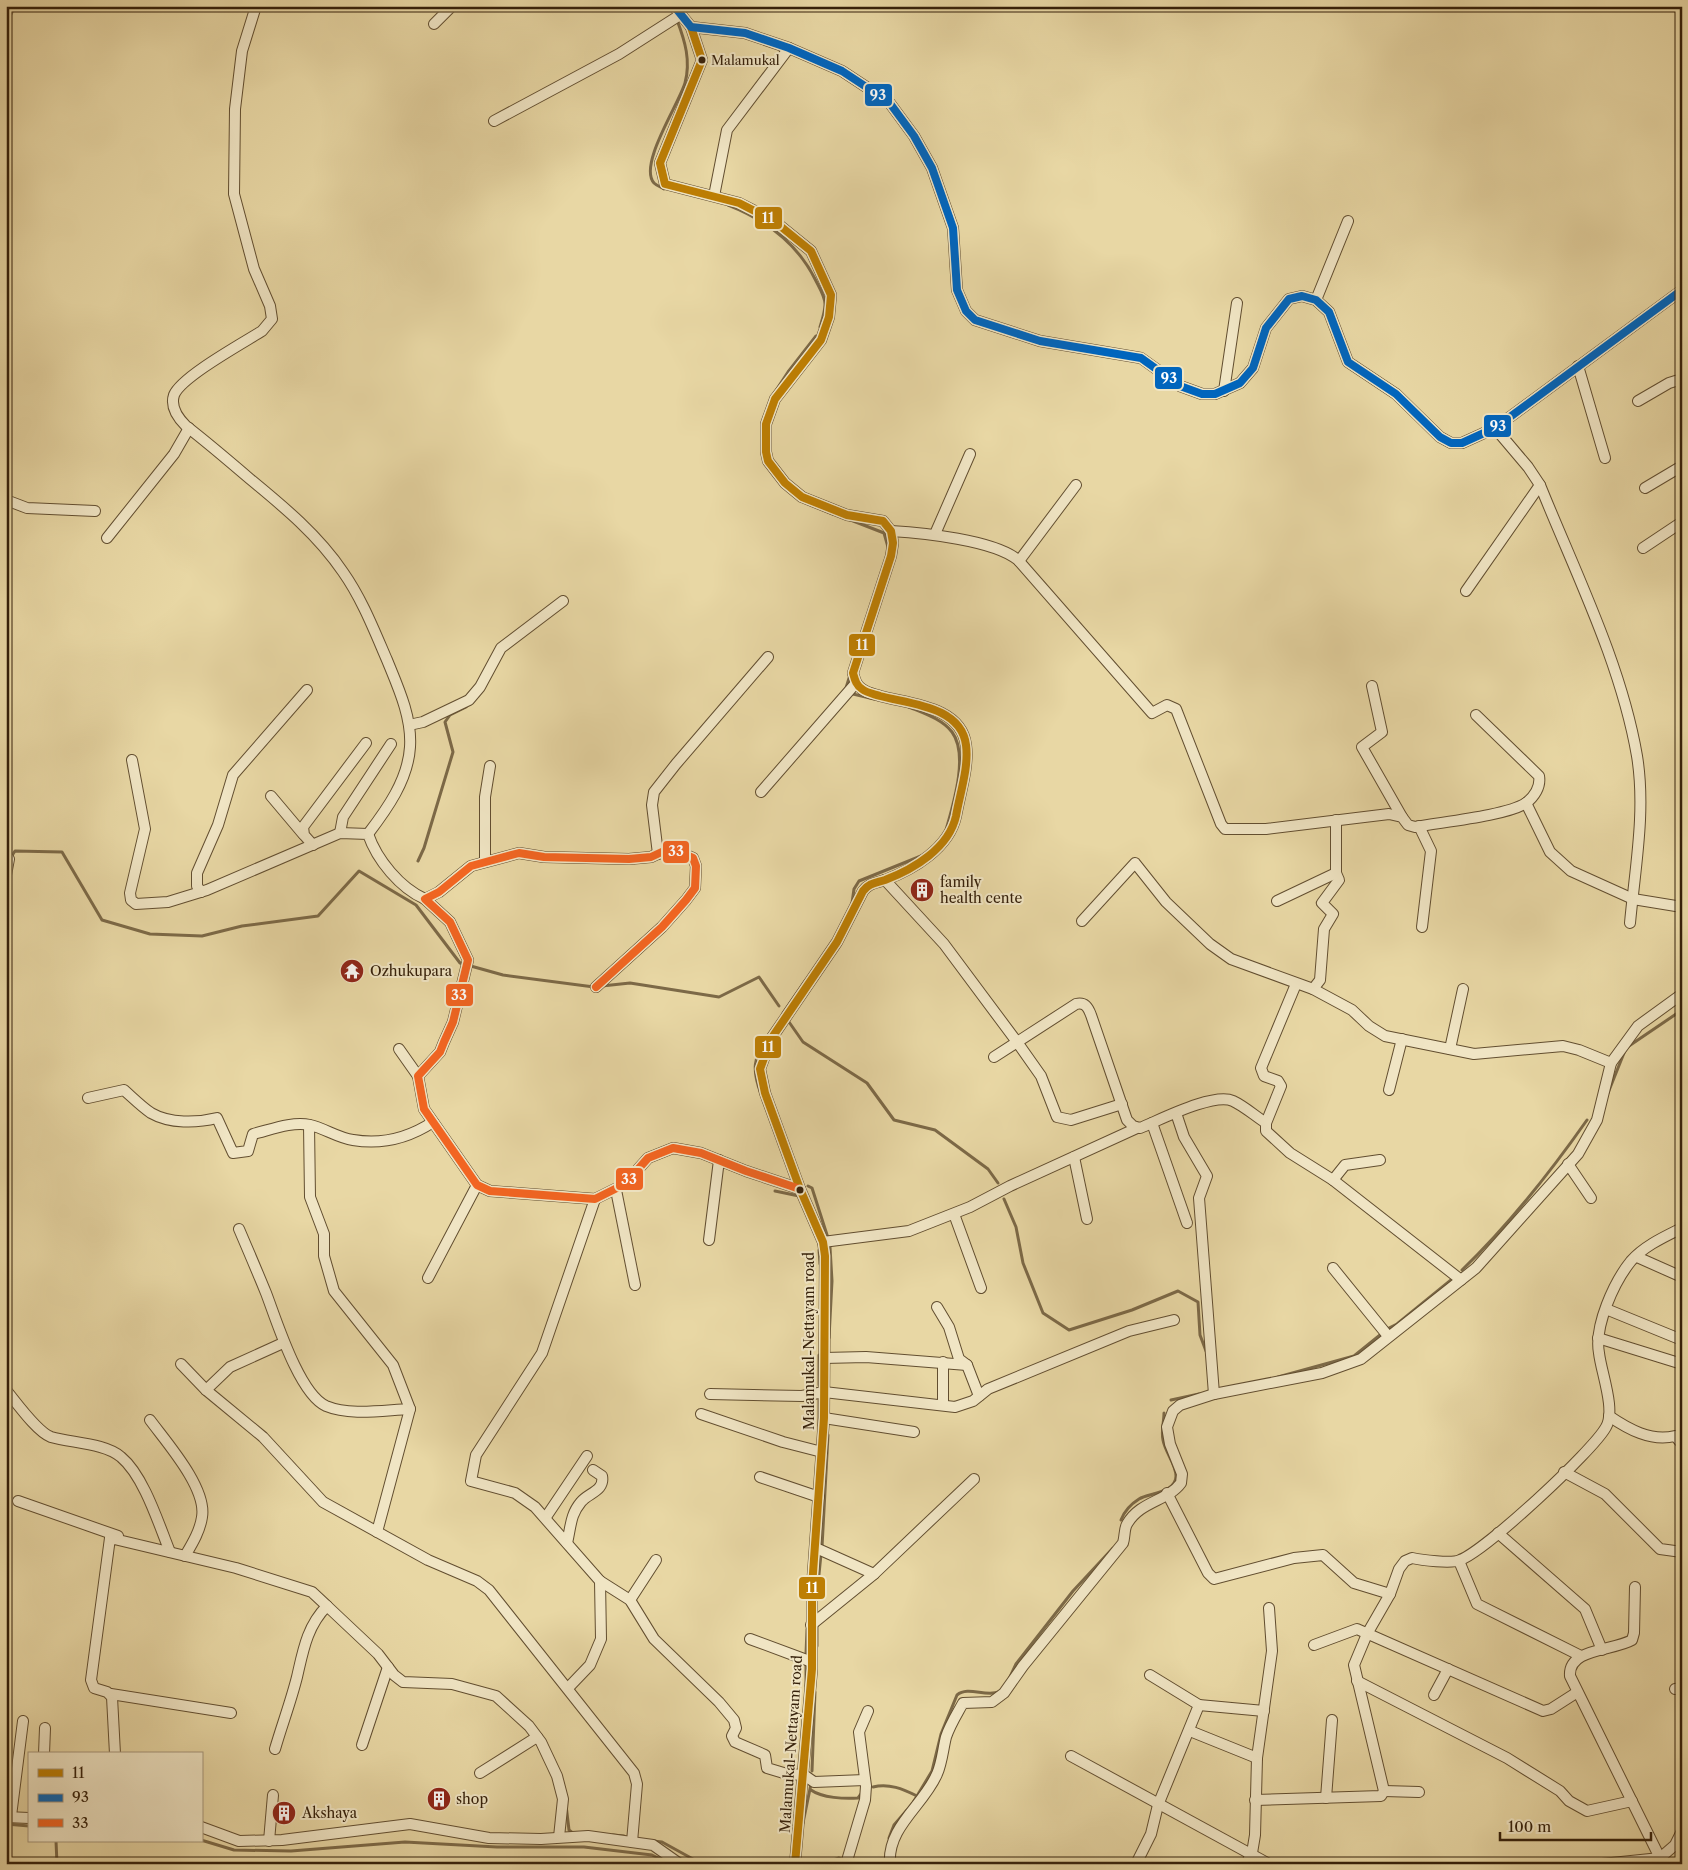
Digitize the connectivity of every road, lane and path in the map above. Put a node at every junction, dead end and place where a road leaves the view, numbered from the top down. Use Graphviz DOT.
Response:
graph roads {
  1 [pos="10,6"];
  2 [pos="256,6"];
  3 [pos="452,6"];
  4 [pos="677,10"];
  5 [pos="6,14"];
  6 [pos="434,24"];
  7 [pos="691,26"];
  8 [pos="789,48"];
  9 [pos="494,121"];
  10 [pos="714,196"];
  11 [pos="1348,221"];
  12 [pos="1682,290"];
  13 [pos="1316,300"];
  14 [pos="1237,303"];
  15 [pos="1578,366"];
  16 [pos="1682,379"];
  17 [pos="1224,391"];
  18 [pos="1638,401"];
  19 [pos="189,428"];
  20 [pos="1495,428"];
  21 [pos="970,454"];
  22 [pos="1605,458"];
  23 [pos="1682,466"];
  24 [pos="1540,484"];
  25 [pos="1076,485"];
  26 [pos="1645,488"];
  27 [pos="6,500"];
  28 [pos="95,511"];
  29 [pos="1682,522"];
  30 [pos="891,531"];
  31 [pos="935,534"];
  32 [pos="107,538"];
  33 [pos="1643,548"];
  34 [pos="1020,561"];
  35 [pos="1466,591"];
  36 [pos="563,601"];
  37 [pos="768,657"];
  38 [pos="856,683"];
  39 [pos="1372,686"];
  40 [pos="307,690"];
  41 [pos="1476,715"];
  42 [pos="409,725"];
  43 [pos="366,743"];
  44 [pos="391,744"];
  45 [pos="132,760"];
  46 [pos="490,766"];
  47 [pos="761,792"];
  48 [pos="271,796"];
  49 [pos="1526,803"];
  50 [pos="1402,817"];
  51 [pos="1336,820"];
  52 [pos="1420,826"];
  53 [pos="340,833"];
  54 [pos="368,834"];
  55 [pos="304,835"];
  56 [pos="313,845"];
  57 [pos="658,854"];
  58 [pos="6,855"];
  59 [pos="485,862"];
  60 [pos="1336,873"];
  61 [pos="6,875"];
  62 [pos="885,880"];
  63 [pos="201,892"];
  64 [pos="425,899"];
  65 [pos="1633,900"];
  66 [pos="1277,901"];
  67 [pos="1682,907"];
  68 [pos="1082,921"];
  69 [pos="1630,923"];
  70 [pos="1422,927"];
  71 [pos="1296,984"];
  72 [pos="596,987"];
  73 [pos="1313,989"];
  74 [pos="1463,989"];
  75 [pos="1682,994"];
  76 [pos="1402,1039"];
  77 [pos="1017,1042"];
  78 [pos="399,1049"];
  79 [pos="1450,1049"];
  80 [pos="994,1057"];
  81 [pos="1612,1063"];
  82 [pos="418,1076"];
  83 [pos="1389,1090"];
  84 [pos="88,1098"];
  85 [pos="1122,1104"];
  86 [pos="1176,1113"];
  87 [pos="433,1122"];
  88 [pos="1152,1123"];
  89 [pos="1266,1123"];
  90 [pos="309,1125"];
  91 [pos="1138,1128"];
  92 [pos="1074,1157"];
  93 [pos="718,1160"];
  94 [pos="1380,1160"];
  95 [pos="1568,1164"];
  96 [pos="1334,1180"];
  97 [pos="477,1185"];
  98 [pos="800,1189"];
  99 [pos="616,1190"];
  100 [pos="1591,1198"];
  101 [pos="595,1199"];
  102 [pos="954,1214"];
  103 [pos="1087,1219"];
  104 [pos="1187,1223"];
  105 [pos="1682,1228"];
  106 [pos="239,1229"];
  107 [pos="709,1240"];
  108 [pos="823,1242"];
  109 [pos="1637,1256"];
  110 [pos="1333,1268"];
  111 [pos="1682,1277"];
  112 [pos="428,1278"];
  113 [pos="1461,1280"];
  114 [pos="635,1285"];
  115 [pos="980,1288"];
  116 [pos="937,1308"];
  117 [pos="1606,1309"];
  118 [pos="1174,1320"];
  119 [pos="1388,1336"];
  120 [pos="1598,1338"];
  121 [pos="1682,1340"];
  122 [pos="283,1343"];
  123 [pos="824,1358"];
  124 [pos="942,1362"];
  125 [pos="181,1364"];
  126 [pos="1682,1364"];
  127 [pos="967,1365"];
  128 [pos="6,1390"];
  129 [pos="206,1390"];
  130 [pos="1215,1391"];
  131 [pos="824,1392"];
  132 [pos="710,1394"];
  133 [pos="979,1396"];
  134 [pos="943,1405"];
  135 [pos="410,1409"];
  136 [pos="701,1414"];
  137 [pos="1608,1416"];
  138 [pos="824,1418"];
  139 [pos="150,1420"];
  140 [pos="914,1432"];
  141 [pos="1682,1444"];
  142 [pos="822,1452"];
  143 [pos="587,1456"];
  144 [pos="592,1470"];
  145 [pos="1564,1472"];
  146 [pos="760,1477"];
  147 [pos="974,1479"];
  148 [pos="1167,1493"];
  149 [pos="819,1498"];
  150 [pos="18,1501"];
  151 [pos="546,1517"];
  152 [pos="377,1532"];
  153 [pos="1498,1533"];
  154 [pos="567,1542"];
  155 [pos="152,1548"];
  156 [pos="816,1548"];
  157 [pos="170,1552"];
  158 [pos="1682,1552"];
  159 [pos="185,1556"];
  160 [pos="656,1560"];
  161 [pos="1460,1561"];
  162 [pos="874,1574"];
  163 [pos="600,1581"];
  164 [pos="1635,1587"];
  165 [pos="1390,1594"];
  166 [pos="630,1600"];
  167 [pos="327,1606"];
  168 [pos="1269,1608"];
  169 [pos="811,1625"];
  170 [pos="1367,1634"];
  171 [pos="750,1640"];
  172 [pos="1314,1645"];
  173 [pos="1602,1650"];
  174 [pos="1581,1656"];
  175 [pos="812,1662"];
  176 [pos="388,1667"];
  177 [pos="1448,1669"];
  178 [pos="1150,1675"];
  179 [pos="1357,1681"];
  180 [pos="568,1688"];
  181 [pos="1576,1693"];
  182 [pos="111,1694"];
  183 [pos="1434,1695"];
  184 [pos="1199,1705"];
  185 [pos="868,1711"];
  186 [pos="1264,1711"];
  187 [pos="231,1713"];
  188 [pos="1332,1720"];
  189 [pos="23,1722"];
  190 [pos="45,1728"];
  191 [pos="1190,1731"];
  192 [pos="537,1737"];
  193 [pos="362,1745"];
  194 [pos="275,1749"];
  195 [pos="44,1752"];
  196 [pos="114,1752"];
  197 [pos="1071,1756"];
  198 [pos="1257,1758"];
  199 [pos="480,1773"];
  200 [pos="804,1775"];
  201 [pos="865,1780"];
  202 [pos="1384,1791"];
  203 [pos="1419,1792"];
  204 [pos="273,1795"];
  205 [pos="1326,1798"];
  206 [pos="1255,1800"];
  207 [pos="1632,1801"];
  208 [pos="1158,1804"];
  209 [pos="9,1817"];
  210 [pos="28,1818"];
  211 [pos="202,1827"];
  212 [pos="1682,1831"];
  213 [pos="559,1836"];
  214 [pos="269,1841"];
  215 [pos="632,1842"];
  216 [pos="1252,1854"];
  217 [pos="1661,1861"];
  218 [pos="680,1864"];
  219 [pos="795,1864"];
  220 [pos="846,1864"];
  221 [pos="890,1864"];
  222 [pos="1136,1864"];
  223 [pos="1246,1864"];
  224 [pos="1269,1864"];
  225 [pos="1602,1864"];
  1 -- 5 [label="street"];
  2 -- 19 [label="street"];
  3 -- 6 [label="street"];
  4 -- 7 [label="street"];
  4 -- 9 [label="street"];
  7 -- 8 [label="street"];
  7 -- 10 [label="street"];
  8 -- 10 [label="street"];
  8 -- 17 [label="street"];
  10 -- 30 [label="street"];
  11 -- 13 [label="street"];
  12 -- 15 [label="street"];
  13 -- 17 [label="street"];
  13 -- 20 [label="street"];
  14 -- 17 [label="street"];
  15 -- 20 [label="street"];
  15 -- 22 [label="street"];
  16 -- 18 [label="street"];
  19 -- 32 [label="street"];
  19 -- 42 [label="street"];
  20 -- 24 [label="street"];
  21 -- 31 [label="street"];
  23 -- 26 [label="street"];
  24 -- 35 [label="street"];
  24 -- 65 [label="street"];
  25 -- 34 [label="street"];
  27 -- 28 [label="street"];
  29 -- 33 [label="street"];
  30 -- 31 [label="street"];
  30 -- 38 [label="street"];
  31 -- 34 [label="street"];
  34 -- 51 [label="street"];
  36 -- 42 [label="street"];
  37 -- 57 [label="street"];
  38 -- 47 [label="street"];
  38 -- 62 [label="street, Malamukal-Nettayam road"];
  39 -- 50 [label="street"];
  40 -- 63 [label="street"];
  41 -- 49 [label="street"];
  42 -- 54 [label="street"];
  43 -- 55 [label="street"];
  44 -- 53 [label="street"];
  45 -- 63 [label="street"];
  46 -- 59 [label="street"];
  48 -- 55 [label="street"];
  49 -- 52 [label="street"];
  49 -- 65 [label="street"];
  50 -- 51 [label="street"];
  50 -- 52 [label="street"];
  51 -- 60 [label="street"];
  52 -- 70 [label="street"];
  53 -- 54 [label="street"];
  53 -- 56 [label="street"];
  54 -- 64 [label="street"];
  55 -- 56 [label="street"];
  56 -- 63 [label="street"];
  57 -- 59 [label="street"];
  57 -- 72 [label="street"];
  58 -- 61 [label="street"];
  59 -- 64 [label="street"];
  60 -- 66 [label="street"];
  60 -- 73 [label="street"];
  62 -- 77 [label="street"];
  62 -- 98 [label="street, Malamukal-Nettayam road"];
  64 -- 82 [label="street"];
  65 -- 67 [label="street"];
  65 -- 69 [label="street"];
  68 -- 71 [label="street"];
  71 -- 73 [label="street"];
  71 -- 89 [label="street"];
  73 -- 76 [label="street"];
  74 -- 79 [label="street"];
  75 -- 81 [label="street"];
  76 -- 79 [label="street"];
  76 -- 83 [label="street"];
  77 -- 80 [label="street"];
  77 -- 85 [label="street"];
  77 -- 85 [label="street"];
  78 -- 82 [label="street"];
  79 -- 81 [label="street"];
  81 -- 95 [label="street"];
  82 -- 87 [label="street"];
  84 -- 90 [label="street"];
  85 -- 91 [label="street"];
  86 -- 88 [label="street"];
  86 -- 89 [label="street"];
  86 -- 130 [label="street"];
  87 -- 90 [label="street"];
  87 -- 97 [label="street"];
  88 -- 91 [label="street"];
  88 -- 104 [label="street"];
  89 -- 96 [label="street"];
  90 -- 135 [label="street"];
  91 -- 92 [label="street"];
  92 -- 102 [label="street"];
  92 -- 103 [label="street"];
  93 -- 98 [label="street"];
  93 -- 99 [label="street"];
  93 -- 107 [label="street"];
  94 -- 96 [label="street"];
  95 -- 100 [label="street"];
  95 -- 113 [label="street"];
  96 -- 113 [label="street"];
  97 -- 101 [label="street"];
  97 -- 112 [label="street"];
  98 -- 108 [label="street, Malamukal-Nettayam road"];
  99 -- 101 [label="street"];
  99 -- 114 [label="street"];
  101 -- 151 [label="street"];
  102 -- 108 [label="street"];
  102 -- 115 [label="street"];
  105 -- 109 [label="street"];
  106 -- 122 [label="street"];
  108 -- 123 [label="street, Malamukal-Nettayam road"];
  109 -- 111 [label="street"];
  109 -- 117 [label="street"];
  110 -- 119 [label="street"];
  113 -- 119 [label="street"];
  116 -- 127 [label="street"];
  117 -- 120 [label="street"];
  117 -- 121 [label="street"];
  118 -- 133 [label="street"];
  119 -- 130 [label="street"];
  120 -- 126 [label="street"];
  120 -- 137 [label="street"];
  122 -- 129 [label="street"];
  122 -- 135 [label="street"];
  123 -- 124 [label="street"];
  123 -- 131 [label="street, Malamukal-Nettayam road"];
  124 -- 127 [label="street"];
  124 -- 134 [label="street"];
  125 -- 129 [label="street"];
  127 -- 133 [label="street"];
  128 -- 157 [label="street"];
  129 -- 152 [label="street"];
  130 -- 148 [label="street"];
  131 -- 132 [label="street"];
  131 -- 134 [label="street"];
  131 -- 138 [label="street, Malamukal-Nettayam road"];
  133 -- 134 [label="street"];
  135 -- 152 [label="street"];
  136 -- 142 [label="street"];
  137 -- 141 [label="street"];
  137 -- 145 [label="street"];
  138 -- 140 [label="street"];
  138 -- 142 [label="street, Malamukal-Nettayam road"];
  139 -- 159 [label="street"];
  142 -- 149 [label="street, Malamukal-Nettayam road"];
  143 -- 151 [label="street"];
  144 -- 154 [label="street"];
  145 -- 153 [label="street"];
  145 -- 158 [label="street"];
  146 -- 149 [label="street"];
  147 -- 162 [label="street"];
  148 -- 165 [label="street"];
  148 -- 221 [label="street"];
  149 -- 156 [label="street, Malamukal-Nettayam road"];
  150 -- 155 [label="street"];
  151 -- 154 [label="street"];
  152 -- 180 [label="street"];
  153 -- 161 [label="street"];
  153 -- 173 [label="street"];
  154 -- 163 [label="street"];
  155 -- 157 [label="street"];
  155 -- 182 [label="street"];
  156 -- 162 [label="street"];
  156 -- 169 [label="street, Malamukal-Nettayam road"];
  157 -- 159 [label="street"];
  159 -- 167 [label="street"];
  160 -- 166 [label="street"];
  161 -- 165 [label="street"];
  161 -- 174 [label="street"];
  162 -- 169 [label="street"];
  163 -- 166 [label="street"];
  163 -- 180 [label="street"];
  164 -- 173 [label="street"];
  165 -- 170 [label="street"];
  166 -- 200 [label="street"];
  167 -- 176 [label="street"];
  167 -- 194 [label="street"];
  168 -- 186 [label="street"];
  169 -- 175 [label="street, Malamukal-Nettayam road"];
  170 -- 172 [label="street"];
  170 -- 177 [label="street"];
  170 -- 179 [label="street"];
  171 -- 175 [label="street"];
  173 -- 174 [label="street"];
  174 -- 181 [label="street"];
  175 -- 200 [label="street, Malamukal-Nettayam road"];
  176 -- 192 [label="street"];
  176 -- 193 [label="street"];
  177 -- 181 [label="street"];
  177 -- 183 [label="street"];
  178 -- 184 [label="street"];
  179 -- 202 [label="street"];
  179 -- 207 [label="street"];
  180 -- 215 [label="street"];
  181 -- 207 [label="street"];
  182 -- 187 [label="street"];
  182 -- 196 [label="street"];
  184 -- 186 [label="street"];
  184 -- 191 [label="street"];
  185 -- 201 [label="street"];
  186 -- 198 [label="street"];
  188 -- 205 [label="street"];
  189 -- 209 [label="street"];
  190 -- 195 [label="street"];
  191 -- 198 [label="street"];
  191 -- 208 [label="street"];
  192 -- 199 [label="street"];
  192 -- 213 [label="street"];
  197 -- 208 [label="street"];
  198 -- 206 [label="street"];
  200 -- 201 [label="street"];
  200 -- 219 [label="street, Malamukal-Nettayam road"];
  201 -- 220 [label="street"];
  202 -- 203 [label="street"];
  202 -- 205 [label="street"];
  204 -- 214 [label="street"];
  205 -- 206 [label="street"];
  206 -- 216 [label="street"];
  207 -- 217 [label="street"];
  208 -- 216 [label="street"];
  208 -- 222 [label="street"];
  209 -- 210 [label="street"];
  211 -- 214 [label="street"];
  212 -- 217 [label="street"];
  213 -- 214 [label="street"];
  213 -- 215 [label="street"];
  215 -- 218 [label="street"];
  216 -- 223 [label="street"];
  216 -- 224 [label="street"];
  217 -- 225 [label="street"];
}
